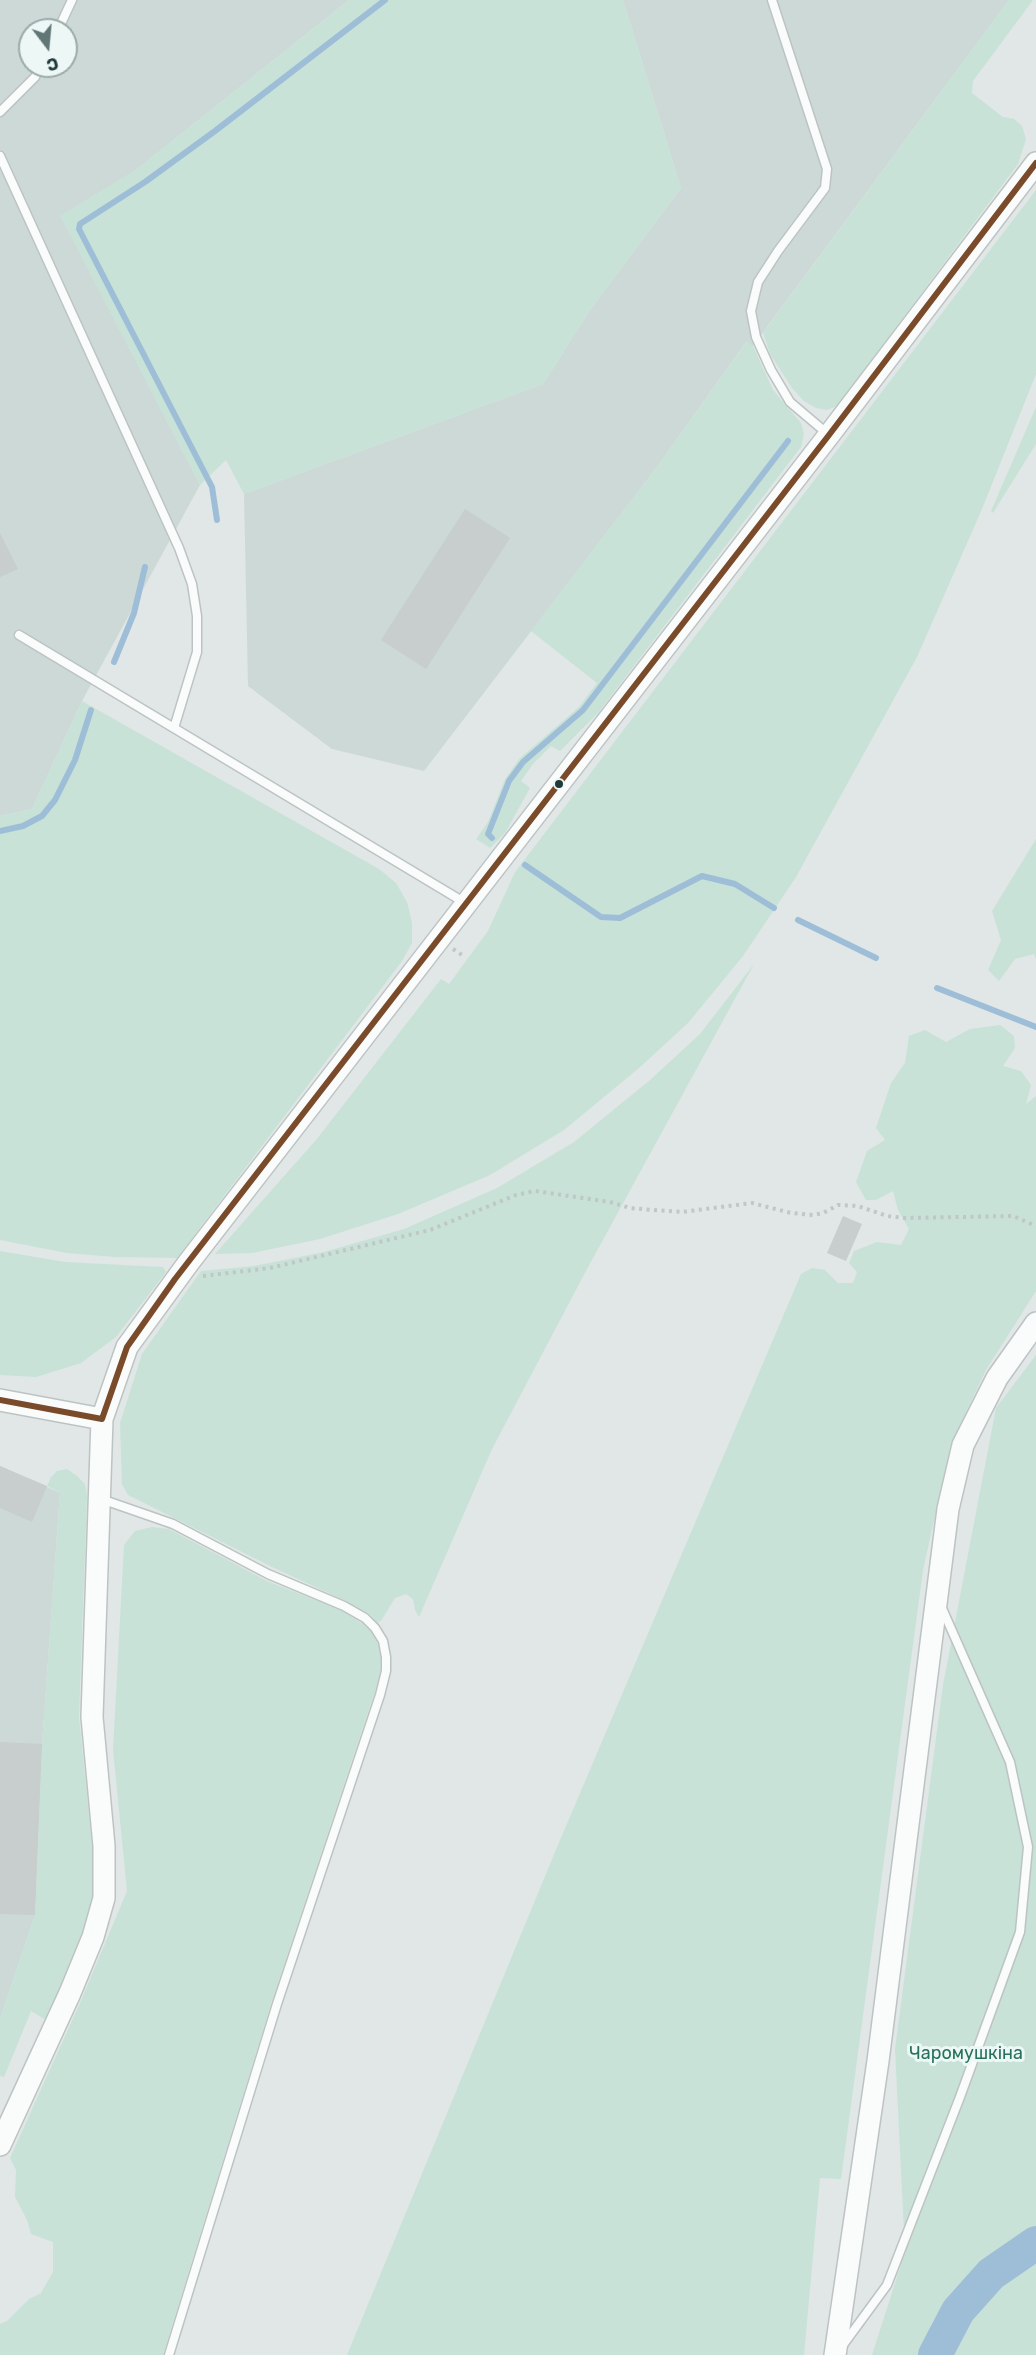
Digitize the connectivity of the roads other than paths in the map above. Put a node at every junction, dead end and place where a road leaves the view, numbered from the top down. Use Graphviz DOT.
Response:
graph roads {
  1 [pos="72,0"];
  2 [pos="772,0"];
  3 [pos="64,18"];
  4 [pos="34,78"];
  5 [pos="0,112"];
  6 [pos="0,156"];
  7 [pos="1036,163"];
  8 [pos="829,435"];
  9 [pos="19,635"];
  10 [pos="174,728"];
  11 [pos="467,904"];
  12 [pos="1036,1323"];
  13 [pos="0,1400"];
  14 [pos="102,1419"];
  15 [pos="101,1499"];
  16 [pos="936,1593"];
  17 [pos="0,2145"];
  18 [pos="169,2355"];
  19 [pos="835,2355"];
  1 -- 3 [label="lane"];
  2 -- 8 [label="lane"];
  4 -- 5 [label="lane"];
  6 -- 10 [label="lane"];
  7 -- 8 [label="street"];
  8 -- 11 [label="street"];
  9 -- 10 [label="lane"];
  10 -- 11 [label="lane"];
  11 -- 14 [label="street"];
  12 -- 16 [label="street"];
  13 -- 14 [label="street"];
  14 -- 15 [label="street"];
  15 -- 17 [label="street"];
  15 -- 18 [label="lane"];
  16 -- 19 [label="street"];
  16 -- 19 [label="lane"];
}
